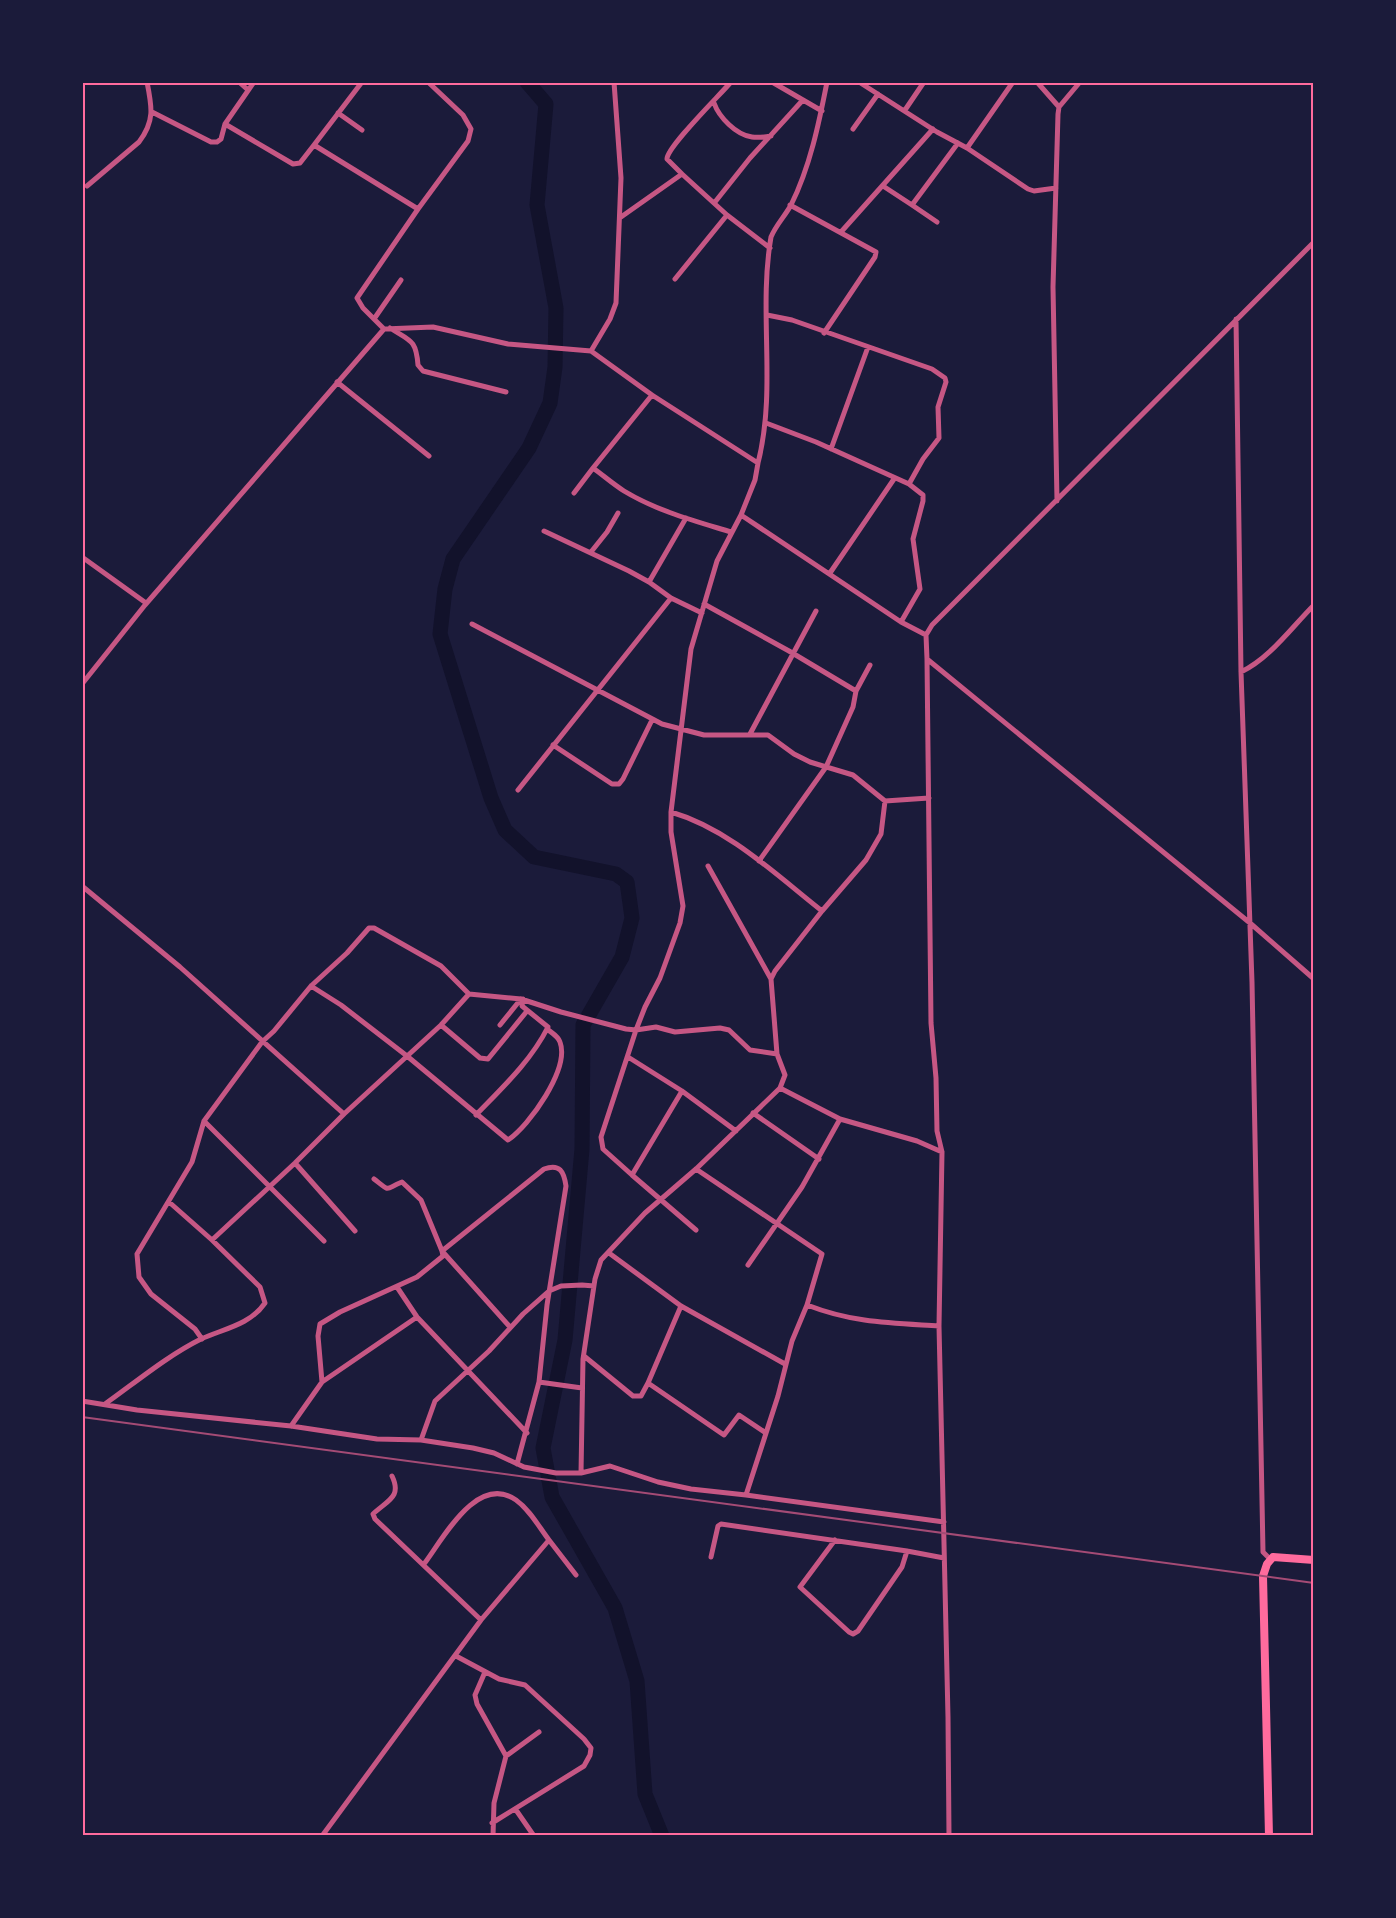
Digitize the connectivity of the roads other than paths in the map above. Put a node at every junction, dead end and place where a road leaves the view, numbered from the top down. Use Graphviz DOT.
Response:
graph roads {
  1 [pos="147,82"];
  2 [pos="239,82"];
  3 [pos="254,82"];
  4 [pos="362,82"];
  5 [pos="428,82"];
  6 [pos="614,82"];
  7 [pos="731,82"];
  8 [pos="772,82"];
  9 [pos="827,82"];
  10 [pos="859,82"];
  11 [pos="924,82"];
  12 [pos="1013,82"];
  13 [pos="1037,82"];
  14 [pos="1080,82"];
  15 [pos="249,90"];
  16 [pos="878,93"];
  17 [pos="802,101"];
  18 [pos="714,103"];
  19 [pos="1059,107"];
  20 [pos="904,110"];
  21 [pos="822,111"];
  22 [pos="152,112"];
  23 [pos="338,113"];
  24 [pos="225,124"];
  25 [pos="853,129"];
  26 [pos="933,129"];
  27 [pos="362,130"];
  28 [pos="771,136"];
  29 [pos="958,143"];
  30 [pos="314,145"];
  31 [pos="967,148"];
  32 [pos="682,174"];
  33 [pos="87,186"];
  34 [pos="883,186"];
  35 [pos="1056,188"];
  36 [pos="715,202"];
  37 [pos="790,205"];
  38 [pos="912,205"];
  39 [pos="418,209"];
  40 [pos="727,215"];
  41 [pos="621,217"];
  42 [pos="938,222"];
  43 [pos="841,232"];
  44 [pos="1314,242"];
  45 [pos="770,248"];
  46 [pos="675,279"];
  47 [pos="401,280"];
  48 [pos="767,315"];
  49 [pos="374,319"];
  50 [pos="1236,319"];
  51 [pos="387,328"];
  52 [pos="824,333"];
  53 [pos="868,347"];
  54 [pos="591,351"];
  55 [pos="337,382"];
  56 [pos="506,392"];
  57 [pos="652,395"];
  58 [pos="766,423"];
  59 [pos="831,449"];
  60 [pos="429,456"];
  61 [pos="758,463"];
  62 [pos="593,468"];
  63 [pos="894,479"];
  64 [pos="909,484"];
  65 [pos="574,493"];
  66 [pos="1057,501"];
  67 [pos="618,513"];
  68 [pos="741,515"];
  69 [pos="686,518"];
  70 [pos="544,531"];
  71 [pos="731,532"];
  72 [pos="591,552"];
  73 [pos="82,557"];
  74 [pos="830,573"];
  75 [pos="649,582"];
  76 [pos="671,598"];
  77 [pos="146,603"];
  78 [pos="704,604"];
  79 [pos="1314,605"];
  80 [pos="816,611"];
  81 [pos="702,613"];
  82 [pos="901,622"];
  83 [pos="472,624"];
  84 [pos="926,635"];
  85 [pos="793,653"];
  86 [pos="927,659"];
  87 [pos="870,666"];
  88 [pos="1241,672"];
  89 [pos="82,684"];
  90 [pos="597,691"];
  91 [pos="856,691"];
  92 [pos="652,720"];
  93 [pos="681,730"];
  94 [pos="750,734"];
  95 [pos="553,745"];
  96 [pos="826,767"];
  97 [pos="518,790"];
  98 [pos="929,798"];
  99 [pos="885,801"];
  100 [pos="671,812"];
  101 [pos="759,861"];
  102 [pos="708,866"];
  103 [pos="82,886"];
  104 [pos="822,911"];
  105 [pos="1250,922"];
  106 [pos="771,979"];
  107 [pos="1314,979"];
  108 [pos="311,986"];
  109 [pos="469,994"];
  110 [pos="522,999"];
  111 [pos="527,1011"];
  112 [pos="441,1025"];
  113 [pos="500,1025"];
  114 [pos="547,1029"];
  115 [pos="636,1030"];
  116 [pos="262,1042"];
  117 [pos="777,1054"];
  118 [pos="407,1056"];
  119 [pos="628,1057"];
  120 [pos="780,1088"];
  121 [pos="682,1091"];
  122 [pos="753,1113"];
  123 [pos="344,1114"];
  124 [pos="476,1115"];
  125 [pos="840,1119"];
  126 [pos="204,1121"];
  127 [pos="736,1131"];
  128 [pos="942,1152"];
  129 [pos="819,1159"];
  130 [pos="296,1163"];
  131 [pos="696,1169"];
  132 [pos="632,1175"];
  133 [pos="374,1179"];
  134 [pos="270,1188"];
  135 [pos="660,1201"];
  136 [pos="169,1202"];
  137 [pos="777,1225"];
  138 [pos="696,1230"];
  139 [pos="355,1232"];
  140 [pos="212,1240"];
  141 [pos="324,1241"];
  142 [pos="442,1251"];
  143 [pos="609,1253"];
  144 [pos="748,1265"];
  145 [pos="594,1286"];
  146 [pos="397,1287"];
  147 [pos="549,1292"];
  148 [pos="807,1305"];
  149 [pos="681,1306"];
  150 [pos="417,1317"];
  151 [pos="939,1326"];
  152 [pos="510,1327"];
  153 [pos="202,1339"];
  154 [pos="584,1356"];
  155 [pos="785,1364"];
  156 [pos="468,1371"];
  157 [pos="322,1382"];
  158 [pos="540,1382"];
  159 [pos="648,1383"];
  160 [pos="581,1387"];
  161 [pos="82,1401"];
  162 [pos="105,1404"];
  163 [pos="291,1426"];
  164 [pos="526,1433"];
  165 [pos="766,1433"];
  166 [pos="421,1440"];
  167 [pos="517,1464"];
  168 [pos="581,1473"];
  169 [pos="392,1476"];
  170 [pos="746,1495"];
  171 [pos="944,1522"];
  172 [pos="549,1540"];
  173 [pos="835,1540"];
  174 [pos="907,1551"];
  175 [pos="711,1557"];
  176 [pos="944,1558"];
  177 [pos="1270,1559"];
  178 [pos="1314,1560"];
  179 [pos="424,1564"];
  180 [pos="576,1575"];
  181 [pos="481,1620"];
  182 [pos="456,1656"];
  183 [pos="485,1672"];
  184 [pos="539,1732"];
  185 [pos="506,1756"];
  186 [pos="516,1810"];
  187 [pos="492,1823"];
  188 [pos="322,1836"];
  189 [pos="493,1836"];
  190 [pos="534,1836"];
  191 [pos="949,1836"];
  192 [pos="1269,1836"];
  1 -- 22 [label="street"];
  2 -- 15 [label="street"];
  3 -- 15 [label="street"];
  4 -- 23 [label="street"];
  5 -- 39 [label="street"];
  6 -- 41 [label="street"];
  7 -- 18 [label="street"];
  8 -- 17 [label="street"];
  9 -- 21 [label="street"];
  10 -- 16 [label="street"];
  11 -- 20 [label="street"];
  12 -- 31 [label="street"];
  13 -- 19 [label="street"];
  14 -- 19 [label="street"];
  15 -- 24 [label="street"];
  16 -- 20 [label="street"];
  16 -- 25 [label="street"];
  17 -- 21 [label="street"];
  17 -- 28 [label="street"];
  18 -- 28 [label="street"];
  18 -- 32 [label="street"];
  19 -- 35 [label="street"];
  20 -- 26 [label="street"];
  21 -- 37 [label="street"];
  22 -- 24 [label="street"];
  22 -- 33 [label="street"];
  23 -- 27 [label="street"];
  23 -- 30 [label="street"];
  24 -- 30 [label="street"];
  26 -- 29 [label="street"];
  26 -- 34 [label="street"];
  28 -- 36 [label="street"];
  29 -- 31 [label="street"];
  29 -- 38 [label="street"];
  30 -- 39 [label="street"];
  31 -- 35 [label="street"];
  32 -- 36 [label="street"];
  32 -- 41 [label="street"];
  34 -- 38 [label="street"];
  34 -- 43 [label="street"];
  35 -- 66 [label="street"];
  36 -- 40 [label="street"];
  37 -- 43 [label="street"];
  37 -- 45 [label="street"];
  38 -- 42 [label="street"];
  39 -- 49 [label="street"];
  40 -- 45 [label="street"];
  40 -- 46 [label="street"];
  41 -- 54 [label="street"];
  43 -- 52 [label="street"];
  44 -- 50 [label="street"];
  45 -- 48 [label="street"];
  47 -- 49 [label="street"];
  48 -- 52 [label="street"];
  48 -- 58 [label="street"];
  49 -- 51 [label="street"];
  50 -- 66 [label="street"];
  50 -- 88 [label="street"];
  51 -- 54 [label="street"];
  51 -- 55 [label="street"];
  51 -- 56 [label="street"];
  52 -- 53 [label="street"];
  53 -- 59 [label="street"];
  53 -- 64 [label="street"];
  54 -- 57 [label="street"];
  55 -- 60 [label="street"];
  55 -- 77 [label="street"];
  57 -- 61 [label="street"];
  57 -- 62 [label="street"];
  58 -- 59 [label="street"];
  58 -- 61 [label="street"];
  59 -- 63 [label="street"];
  61 -- 68 [label="street"];
  62 -- 65 [label="street"];
  62 -- 69 [label="street"];
  63 -- 64 [label="street"];
  63 -- 74 [label="street"];
  64 -- 82 [label="street"];
  66 -- 84 [label="street"];
  67 -- 72 [label="street"];
  68 -- 71 [label="street"];
  68 -- 74 [label="street"];
  69 -- 71 [label="street"];
  69 -- 75 [label="street"];
  70 -- 72 [label="street"];
  71 -- 78 [label="street"];
  72 -- 75 [label="street"];
  73 -- 77 [label="street"];
  74 -- 82 [label="street"];
  75 -- 76 [label="street"];
  76 -- 81 [label="street"];
  76 -- 90 [label="street"];
  77 -- 89 [label="street"];
  78 -- 81 [label="street"];
  78 -- 85 [label="street"];
  79 -- 88 [label="street"];
  80 -- 85 [label="street"];
  81 -- 93 [label="street"];
  82 -- 84 [label="street"];
  83 -- 90 [label="street"];
  84 -- 86 [label="street"];
  85 -- 91 [label="street"];
  85 -- 94 [label="street"];
  86 -- 98 [label="street"];
  86 -- 105 [label="street"];
  87 -- 91 [label="street"];
  88 -- 105 [label="street"];
  90 -- 92 [label="street"];
  90 -- 95 [label="street"];
  91 -- 96 [label="street"];
  92 -- 93 [label="street"];
  92 -- 95 [label="street"];
  93 -- 94 [label="street"];
  93 -- 100 [label="street"];
  94 -- 96 [label="street"];
  95 -- 97 [label="street"];
  96 -- 99 [label="street"];
  96 -- 101 [label="street"];
  98 -- 99 [label="street"];
  98 -- 128 [label="street"];
  99 -- 104 [label="street"];
  100 -- 101 [label="street"];
  100 -- 115 [label="street"];
  101 -- 104 [label="street"];
  102 -- 106 [label="street"];
  103 -- 116 [label="street"];
  104 -- 106 [label="street"];
  105 -- 107 [label="street"];
  105 -- 177 [label="street"];
  106 -- 117 [label="street"];
  108 -- 109 [label="street"];
  108 -- 116 [label="street"];
  108 -- 118 [label="street"];
  109 -- 110 [label="street"];
  109 -- 112 [label="street"];
  110 -- 111 [label="street"];
  110 -- 113 [label="street"];
  110 -- 115 [label="street"];
  111 -- 112 [label="street"];
  111 -- 114 [label="street"];
  112 -- 118 [label="street"];
  114 -- 124 [label="street"];
  114 -- 124 [label="street"];
  115 -- 117 [label="street"];
  115 -- 119 [label="street"];
  116 -- 123 [label="street"];
  116 -- 126 [label="street"];
  117 -- 120 [label="street"];
  118 -- 123 [label="street"];
  118 -- 124 [label="street"];
  119 -- 121 [label="street"];
  119 -- 132 [label="street"];
  120 -- 122 [label="street"];
  120 -- 125 [label="street"];
  121 -- 127 [label="street"];
  121 -- 132 [label="street"];
  122 -- 127 [label="street"];
  122 -- 129 [label="street"];
  123 -- 130 [label="street"];
  125 -- 128 [label="street"];
  125 -- 129 [label="street"];
  126 -- 134 [label="street"];
  126 -- 136 [label="street"];
  127 -- 131 [label="street"];
  128 -- 151 [label="street"];
  129 -- 137 [label="street"];
  130 -- 134 [label="street"];
  130 -- 139 [label="street"];
  131 -- 135 [label="street"];
  131 -- 137 [label="street"];
  132 -- 135 [label="street"];
  133 -- 142 [label="street"];
  134 -- 140 [label="street"];
  134 -- 141 [label="street"];
  135 -- 138 [label="street"];
  135 -- 143 [label="street"];
  136 -- 140 [label="street"];
  136 -- 153 [label="street"];
  137 -- 144 [label="street"];
  137 -- 148 [label="street"];
  140 -- 153 [label="street"];
  142 -- 146 [label="street"];
  142 -- 147 [label="street"];
  142 -- 152 [label="street"];
  143 -- 145 [label="street"];
  143 -- 149 [label="street"];
  145 -- 147 [label="street"];
  145 -- 154 [label="street"];
  146 -- 150 [label="street"];
  146 -- 157 [label="street"];
  147 -- 152 [label="street"];
  147 -- 158 [label="street"];
  148 -- 151 [label="street"];
  148 -- 155 [label="street"];
  149 -- 155 [label="street"];
  149 -- 159 [label="street"];
  150 -- 156 [label="street"];
  150 -- 157 [label="street"];
  151 -- 171 [label="street"];
  152 -- 156 [label="street"];
  153 -- 162 [label="street"];
  154 -- 159 [label="street"];
  154 -- 160 [label="street"];
  155 -- 165 [label="street"];
  156 -- 164 [label="street"];
  156 -- 166 [label="street"];
  157 -- 163 [label="street"];
  158 -- 160 [label="street"];
  158 -- 164 [label="street"];
  159 -- 165 [label="street"];
  160 -- 168 [label="street"];
  161 -- 162 [label="street"];
  162 -- 163 [label="street"];
  163 -- 166 [label="street"];
  164 -- 167 [label="street"];
  165 -- 170 [label="street"];
  166 -- 167 [label="street"];
  167 -- 168 [label="street"];
  168 -- 170 [label="street"];
  169 -- 179 [label="street"];
  170 -- 171 [label="street"];
  171 -- 176 [label="street"];
  172 -- 179 [label="street"];
  172 -- 180 [label="street"];
  172 -- 181 [label="street"];
  173 -- 174 [label="street"];
  173 -- 174 [label="street"];
  173 -- 175 [label="street"];
  174 -- 176 [label="street"];
  176 -- 191 [label="street"];
  177 -- 178 [label="main road"];
  177 -- 192 [label="main road"];
  179 -- 181 [label="street"];
  181 -- 182 [label="street"];
  182 -- 183 [label="street"];
  182 -- 188 [label="street"];
  183 -- 185 [label="street"];
  183 -- 186 [label="street"];
  184 -- 185 [label="street"];
  185 -- 187 [label="street"];
  186 -- 187 [label="street"];
  186 -- 190 [label="street"];
  187 -- 189 [label="street"];
}
